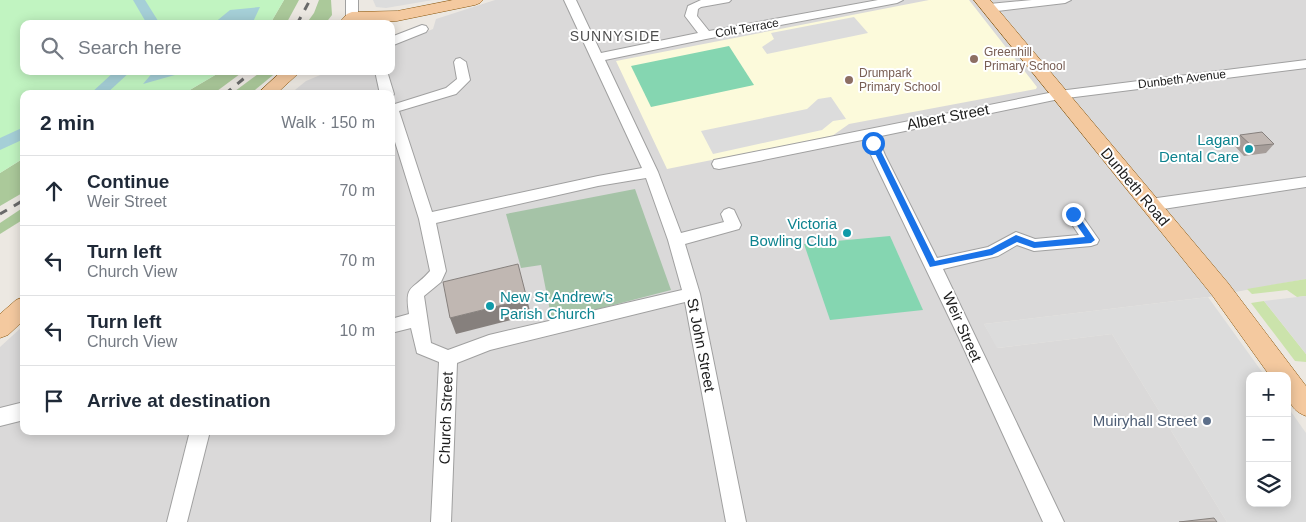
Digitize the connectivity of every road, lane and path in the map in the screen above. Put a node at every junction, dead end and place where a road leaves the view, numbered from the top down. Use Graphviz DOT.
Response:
graph roads {
  1 [pos="352,0"];
  2 [pos="475,0"];
  3 [pos="570,0"];
  4 [pos="725,0"];
  5 [pos="897,0"];
  6 [pos="1065,0"];
  7 [pos="986,4"];
  8 [pos="349,20"];
  9 [pos="422,29"];
  10 [pos="706,35"];
  11 [pos="395,40"];
  12 [pos="597,58"];
  13 [pos="460,62"];
  14 [pos="1306,64"];
  15 [pos="288,75"];
  16 [pos="382,75"];
  17 [pos="270,90"];
  18 [pos="386,90"];
  19 [pos="1059,95"];
  20 [pos="395,107"];
  21 [pos="395,117"];
  22 [pos="875,132"];
  23 [pos="719,164"];
  24 [pos="650,172"];
  25 [pos="1306,182"];
  26 [pos="1150,205"];
  27 [pos="728,214"];
  28 [pos="1073,214"];
  29 [pos="428,219"];
  30 [pos="676,240"];
  31 [pos="933,265"];
  32 [pos="692,294"];
  33 [pos="20,310"];
  34 [pos="418,319"];
  35 [pos="395,325"];
  36 [pos="0,328"];
  37 [pos="448,358"];
  38 [pos="1281,372"];
  39 [pos="1291,385"];
  40 [pos="1306,404"];
  41 [pos="20,412"];
  42 [pos="0,417"];
  43 [pos="199,435"];
  44 [pos="177,522"];
  45 [pos="441,522"];
  46 [pos="736,522"];
  47 [pos="1054,522"];
  1 -- 8 [label="street"];
  2 -- 8 [label="main road"];
  3 -- 12 [label="street, St John Street"];
  4 -- 10 [label="street"];
  5 -- 10 [label="street, Colt Terrace"];
  6 -- 7 [label="street"];
  7 -- 19 [label="main road, Dunbeth Road"];
  9 -- 11 [label="street"];
  10 -- 12 [label="street, Colt Terrace"];
  12 -- 24 [label="street, St John Street"];
  13 -- 20 [label="street, Church Street"];
  14 -- 19 [label="street, Dunbeth Avenue"];
  15 -- 17 [label="main road"];
  16 -- 18 [label="street"];
  19 -- 22 [label="street, Albert Street"];
  19 -- 26 [label="main road, Dunbeth Road"];
  21 -- 29 [label="street, Church Street"];
  22 -- 23 [label="street, Albert Street"];
  22 -- 31 [label="street, Weir Street"];
  24 -- 29 [label="street"];
  24 -- 30 [label="street, St John Street"];
  25 -- 26 [label="street"];
  26 -- 38 [label="main road, Dunbeth Road"];
  27 -- 30 [label="street"];
  28 -- 31 [label="street"];
  29 -- 34 [label="street, Church Street"];
  30 -- 32 [label="street, St John Street"];
  31 -- 47 [label="street, Weir Street"];
  32 -- 37 [label="street"];
  32 -- 46 [label="street, St John Street"];
  33 -- 36 [label="main road"];
  34 -- 35 [label="street"];
  34 -- 37 [label="street, Church Street"];
  37 -- 45 [label="street, Church Street"];
  39 -- 40 [label="main road"];
  41 -- 42 [label="street"];
  43 -- 44 [label="street"];
}
